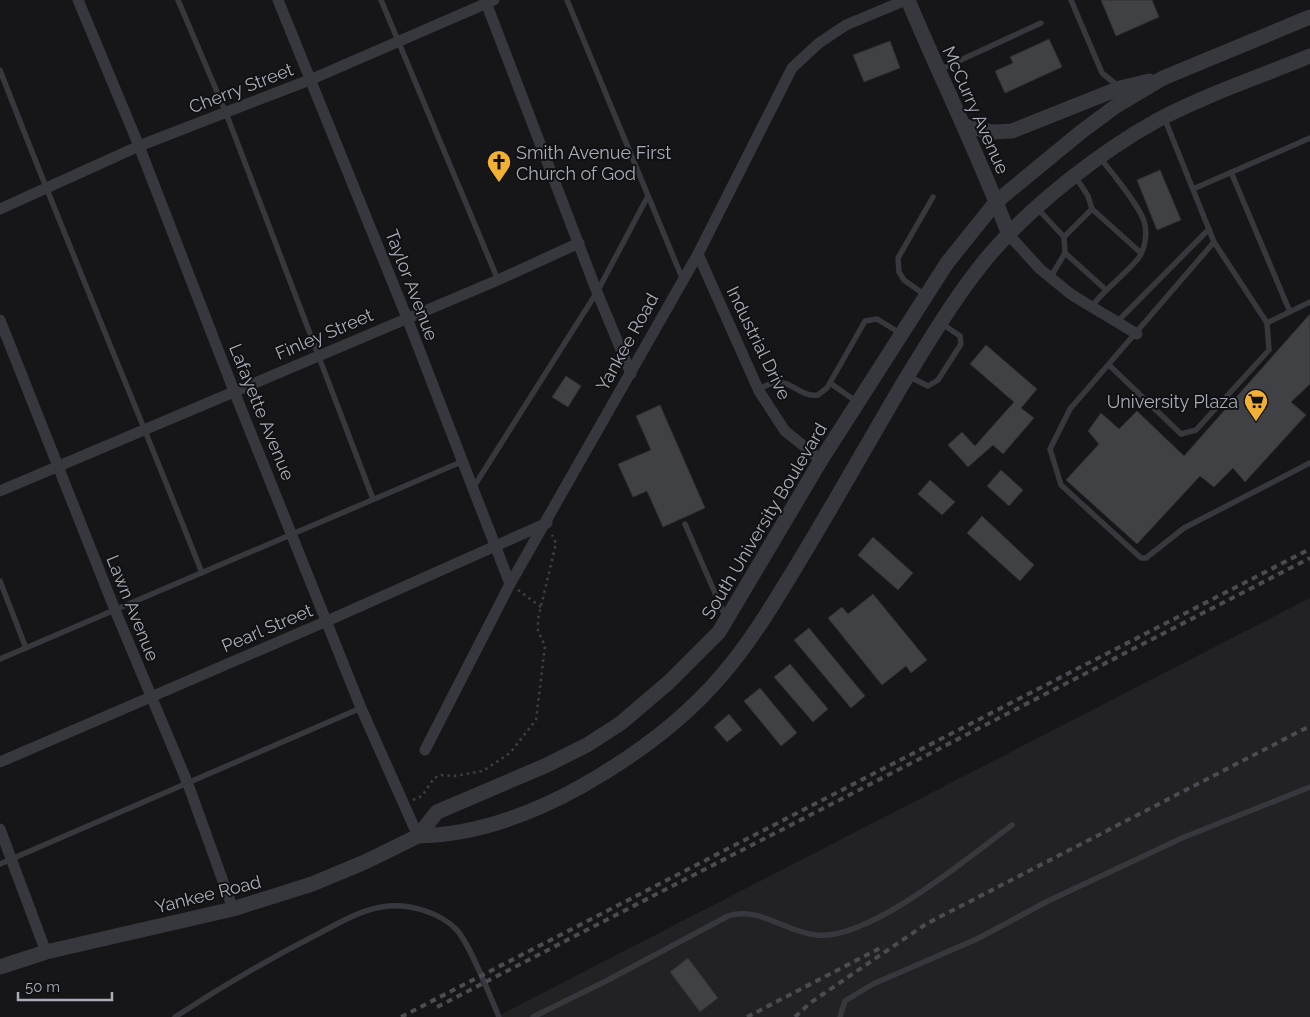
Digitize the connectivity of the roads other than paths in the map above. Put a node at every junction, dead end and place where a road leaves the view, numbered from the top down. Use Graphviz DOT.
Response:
graph roads {
  1 [pos="78,0"];
  2 [pos="178,0"];
  3 [pos="278,0"];
  4 [pos="381,0"];
  5 [pos="567,0"];
  6 [pos="907,0"];
  7 [pos="1071,0"];
  8 [pos="488,1"];
  9 [pos="1310,17"];
  10 [pos="1041,23"];
  11 [pos="398,42"];
  12 [pos="1310,56"];
  13 [pos="0,70"];
  14 [pos="937,71"];
  15 [pos="1163,78"];
  16 [pos="312,79"];
  17 [pos="1120,88"];
  18 [pos="226,112"];
  19 [pos="1164,117"];
  20 [pos="964,126"];
  21 [pos="1310,138"];
  22 [pos="139,146"];
  23 [pos="1100,158"];
  24 [pos="1231,172"];
  25 [pos="1075,176"];
  26 [pos="46,189"];
  27 [pos="1193,189"];
  28 [pos="648,196"];
  29 [pos="933,197"];
  30 [pos="996,202"];
  31 [pos="1037,208"];
  32 [pos="0,209"];
  33 [pos="1092,209"];
  34 [pos="1208,229"];
  35 [pos="1009,235"];
  36 [pos="1064,236"];
  37 [pos="1214,242"];
  38 [pos="579,243"];
  39 [pos="1065,253"];
  40 [pos="1141,253"];
  41 [pos="698,254"];
  42 [pos="1050,278"];
  43 [pos="498,280"];
  44 [pos="683,280"];
  45 [pos="1105,289"];
  46 [pos="596,292"];
  47 [pos="927,296"];
  48 [pos="1310,302"];
  49 [pos="1091,307"];
  50 [pos="1290,312"];
  51 [pos="407,318"];
  52 [pos="0,320"];
  53 [pos="940,322"];
  54 [pos="1117,322"];
  55 [pos="1267,323"];
  56 [pos="902,334"];
  57 [pos="1137,334"];
  58 [pos="320,355"];
  59 [pos="1109,365"];
  60 [pos="631,374"];
  61 [pos="908,376"];
  62 [pos="830,383"];
  63 [pos="758,390"];
  64 [pos="234,391"];
  65 [pos="858,402"];
  66 [pos="145,429"];
  67 [pos="821,460"];
  68 [pos="461,462"];
  69 [pos="1310,463"];
  70 [pos="57,467"];
  71 [pos="472,490"];
  72 [pos="0,491"];
  73 [pos="374,500"];
  74 [pos="547,523"];
  75 [pos="685,524"];
  76 [pos="292,534"];
  77 [pos="495,546"];
  78 [pos="202,573"];
  79 [pos="0,581"];
  80 [pos="510,584"];
  81 [pos="115,610"];
  82 [pos="727,620"];
  83 [pos="327,622"];
  84 [pos="26,648"];
  85 [pos="0,659"];
  86 [pos="151,698"];
  87 [pos="361,708"];
  88 [pos="425,750"];
  89 [pos="0,762"];
  90 [pos="188,784"];
  91 [pos="1310,787"];
  92 [pos="1012,824"];
  93 [pos="0,829"];
  94 [pos="418,836"];
  95 [pos="12,859"];
  96 [pos="0,864"];
  97 [pos="232,909"];
  98 [pos="46,952"];
  99 [pos="0,967"];
  100 [pos="175,1017"];
  101 [pos="499,1017"];
  102 [pos="533,1017"];
  103 [pos="840,1017"];
  1 -- 22 [label="street, Lafayette Avenue"];
  2 -- 18 [label="lane"];
  3 -- 16 [label="street, Taylor Avenue"];
  4 -- 11 [label="lane"];
  5 -- 28 [label="lane"];
  6 -- 14 [label="street, McCurry Avenue"];
  6 -- 41 [label="street, Yankee Road"];
  7 -- 17 [label="lane"];
  8 -- 11 [label="street, Cherry Street"];
  8 -- 38 [label="street"];
  9 -- 15 [label="street, South University Boulevard"];
  10 -- 14 [label="lane"];
  11 -- 16 [label="street, Cherry Street"];
  11 -- 43 [label="lane"];
  12 -- 19 [label="street"];
  13 -- 26 [label="lane"];
  14 -- 20 [label="street, McCurry Avenue"];
  15 -- 17 [label="street"];
  15 -- 30 [label="street, South University Boulevard"];
  16 -- 18 [label="street, Cherry Street"];
  16 -- 51 [label="street, Taylor Avenue"];
  17 -- 20 [label="street"];
  18 -- 22 [label="street, Cherry Street"];
  18 -- 58 [label="lane"];
  19 -- 23 [label="street"];
  19 -- 27 [label="lane"];
  20 -- 30 [label="street, McCurry Avenue"];
  21 -- 24 [label="lane"];
  22 -- 26 [label="street, Cherry Street"];
  22 -- 64 [label="street, Lafayette Avenue"];
  23 -- 25 [label="street"];
  23 -- 40 [label="lane"];
  24 -- 27 [label="lane"];
  24 -- 50 [label="lane"];
  25 -- 31 [label="street"];
  25 -- 33 [label="lane"];
  26 -- 32 [label="street, Cherry Street"];
  26 -- 66 [label="lane"];
  27 -- 34 [label="lane"];
  28 -- 44 [label="lane"];
  28 -- 46 [label="lane"];
  29 -- 47 [label="lane"];
  30 -- 35 [label="street, McCurry Avenue"];
  30 -- 47 [label="street, South University Boulevard"];
  31 -- 35 [label="street"];
  31 -- 36 [label="lane"];
  33 -- 36 [label="lane"];
  33 -- 40 [label="lane"];
  34 -- 37 [label="lane"];
  34 -- 54 [label="lane"];
  35 -- 42 [label="street"];
  35 -- 53 [label="street"];
  36 -- 39 [label="lane"];
  37 -- 55 [label="lane"];
  37 -- 57 [label="lane"];
  38 -- 43 [label="street, Finley Street"];
  38 -- 46 [label="street"];
  39 -- 42 [label="lane"];
  39 -- 45 [label="lane"];
  40 -- 45 [label="lane"];
  41 -- 44 [label="street, Yankee Road"];
  41 -- 63 [label="street, Industrial Drive"];
  42 -- 49 [label="street"];
  43 -- 51 [label="street, Finley Street"];
  44 -- 60 [label="street, Yankee Road"];
  45 -- 49 [label="lane"];
  46 -- 60 [label="street"];
  46 -- 71 [label="lane"];
  47 -- 56 [label="street, South University Boulevard"];
  48 -- 50 [label="lane"];
  49 -- 54 [label="street"];
  50 -- 55 [label="lane"];
  51 -- 58 [label="street, Finley Street"];
  51 -- 68 [label="street, Taylor Avenue"];
  52 -- 70 [label="street, Lawn Avenue"];
  53 -- 61 [label="street"];
  53 -- 61 [label="lane"];
  54 -- 57 [label="street"];
  55 -- 59 [label="lane"];
  56 -- 62 [label="lane"];
  56 -- 65 [label="street, South University Boulevard"];
  57 -- 59 [label="lane"];
  58 -- 64 [label="street, Finley Street"];
  58 -- 73 [label="lane"];
  59 -- 69 [label="lane"];
  60 -- 74 [label="street, Yankee Road"];
  61 -- 94 [label="street"];
  62 -- 63 [label="lane"];
  62 -- 65 [label="lane"];
  63 -- 67 [label="street, Industrial Drive"];
  64 -- 66 [label="street, Finley Street"];
  64 -- 76 [label="street, Lafayette Avenue"];
  65 -- 67 [label="street, South University Boulevard"];
  66 -- 70 [label="street, Finley Street"];
  66 -- 78 [label="lane"];
  67 -- 82 [label="street, South University Boulevard"];
  68 -- 71 [label="street, Taylor Avenue"];
  68 -- 73 [label="lane"];
  70 -- 72 [label="street, Finley Street"];
  70 -- 81 [label="street, Lawn Avenue"];
  71 -- 77 [label="street, Taylor Avenue"];
  73 -- 76 [label="lane"];
  74 -- 77 [label="street, Pearl Street"];
  74 -- 80 [label="street, Yankee Road"];
  75 -- 82 [label="lane"];
  76 -- 78 [label="lane"];
  76 -- 83 [label="street, Lafayette Avenue"];
  77 -- 80 [label="street, Taylor Avenue"];
  77 -- 83 [label="street, Pearl Street"];
  78 -- 81 [label="lane"];
  79 -- 84 [label="lane"];
  80 -- 88 [label="street, Yankee Road"];
  81 -- 84 [label="lane"];
  81 -- 86 [label="street, Lawn Avenue"];
  82 -- 94 [label="street, South University Boulevard"];
  83 -- 86 [label="street, Pearl Street"];
  83 -- 87 [label="street, Lafayette Avenue"];
  84 -- 85 [label="lane"];
  86 -- 89 [label="street, Pearl Street"];
  86 -- 90 [label="street, Lawn Avenue"];
  87 -- 90 [label="lane"];
  87 -- 94 [label="street, Lafayette Avenue"];
  90 -- 95 [label="lane"];
  90 -- 97 [label="street, Lawn Avenue"];
  91 -- 103 [label="lane"];
  92 -- 102 [label="lane"];
  93 -- 95 [label="street"];
  94 -- 97 [label="street, Yankee Road"];
  95 -- 96 [label="lane"];
  95 -- 98 [label="street"];
  97 -- 98 [label="street, Yankee Road"];
  98 -- 99 [label="street, Yankee Road"];
  100 -- 101 [label="lane"];
}
